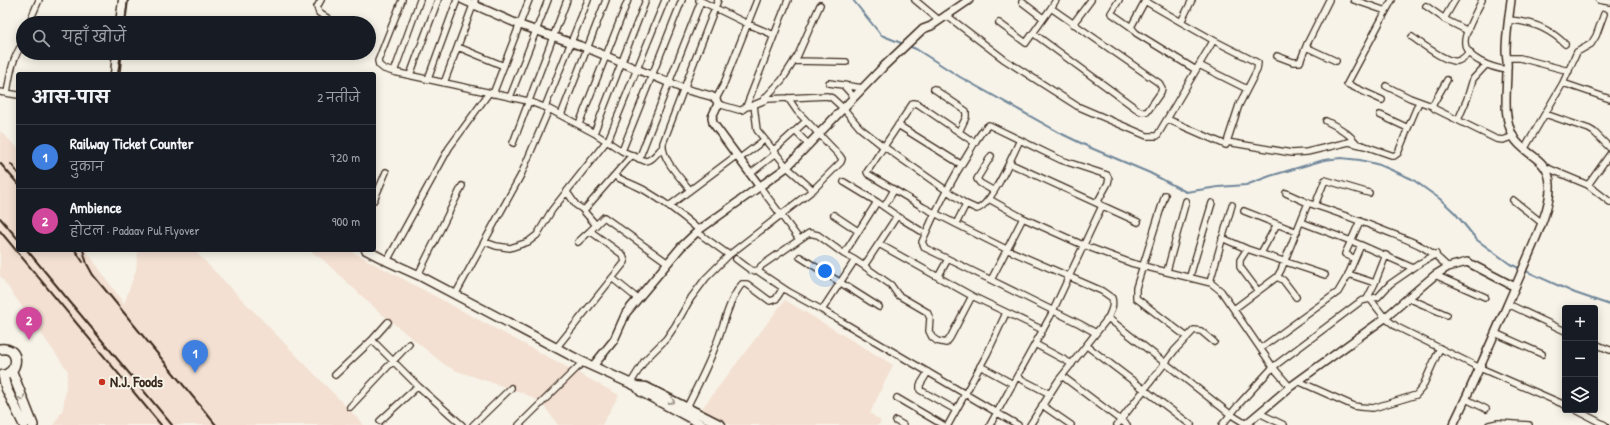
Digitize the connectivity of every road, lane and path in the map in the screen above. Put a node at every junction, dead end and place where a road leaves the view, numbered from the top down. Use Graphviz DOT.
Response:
graph roads {
  1 [pos="39,0"];
  2 [pos="123,0"];
  3 [pos="321,0"];
  4 [pos="402,0"];
  5 [pos="420,0"];
  6 [pos="438,0"];
  7 [pos="457,0"];
  8 [pos="463,0"];
  9 [pos="530,0"];
  10 [pos="548,0"];
  11 [pos="567,0"];
  12 [pos="588,0"];
  13 [pos="606,0"];
  14 [pos="628,0"];
  15 [pos="646,0"];
  16 [pos="665,0"];
  17 [pos="682,0"];
  18 [pos="700,0"];
  19 [pos="718,0"];
  20 [pos="757,0"];
  21 [pos="788,0"];
  22 [pos="915,0"];
  23 [pos="966,0"];
  24 [pos="1056,0"];
  25 [pos="1091,0"];
  26 [pos="1119,0"];
  27 [pos="1146,0"];
  28 [pos="1192,0"];
  29 [pos="1329,0"];
  30 [pos="1354,0"];
  31 [pos="1392,0"];
  32 [pos="1454,0"];
  33 [pos="1482,0"];
  34 [pos="1511,0"];
  35 [pos="1597,1"];
  36 [pos="474,2"];
  37 [pos="1022,2"];
  38 [pos="1366,2"];
  39 [pos="1610,2"];
  40 [pos="820,5"];
  41 [pos="1426,6"];
  42 [pos="715,8"];
  43 [pos="1051,8"];
  44 [pos="1386,11"];
  45 [pos="1604,14"];
  46 [pos="946,15"];
  47 [pos="32,16"];
  48 [pos="121,16"];
  49 [pos="324,16"];
  50 [pos="1043,18"];
  51 [pos="1444,19"];
  52 [pos="1509,20"];
  53 [pos="938,21"];
  54 [pos="1181,22"];
  55 [pos="999,23"];
  56 [pos="748,24"];
  57 [pos="1073,24"];
  58 [pos="520,25"];
  59 [pos="1131,26"];
  60 [pos="537,30"];
  61 [pos="1468,31"];
  62 [pos="1033,33"];
  63 [pos="774,35"];
  64 [pos="553,36"];
  65 [pos="1412,37"];
  66 [pos="1213,40"];
  67 [pos="571,42"];
  68 [pos="1565,44"];
  69 [pos="458,47"];
  70 [pos="1306,47"];
  71 [pos="587,48"];
  72 [pos="1470,52"];
  73 [pos="16,53"];
  74 [pos="605,56"];
  75 [pos="1276,56"];
  76 [pos="1507,58"];
  77 [pos="116,60"];
  78 [pos="794,61"];
  79 [pos="1336,61"];
  80 [pos="621,62"];
  81 [pos="846,62"];
  82 [pos="1199,65"];
  83 [pos="1486,65"];
  84 [pos="504,66"];
  85 [pos="637,70"];
  86 [pos="1196,70"];
  87 [pos="1507,70"];
  88 [pos="1569,71"];
  89 [pos="115,72"];
  90 [pos="394,72"];
  91 [pos="410,75"];
  92 [pos="652,76"];
  93 [pos="428,79"];
  94 [pos="1447,80"];
  95 [pos="444,83"];
  96 [pos="669,83"];
  97 [pos="829,83"];
  98 [pos="1563,83"];
  99 [pos="844,86"];
  100 [pos="1386,86"];
  101 [pos="862,88"];
  102 [pos="684,89"];
  103 [pos="934,89"];
  104 [pos="1247,89"];
  105 [pos="0,92"];
  106 [pos="7,93"];
  107 [pos="491,93"];
  108 [pos="16,95"];
  109 [pos="510,97"];
  110 [pos="854,97"];
  111 [pos="788,98"];
  112 [pos="764,99"];
  113 [pos="1610,99"];
  114 [pos="1382,100"];
  115 [pos="528,101"];
  116 [pos="717,102"];
  117 [pos="1419,102"];
  118 [pos="754,105"];
  119 [pos="746,106"];
  120 [pos="1432,106"];
  121 [pos="547,108"];
  122 [pos="844,108"];
  123 [pos="1545,114"];
  124 [pos="561,115"];
  125 [pos="1380,115"];
  126 [pos="1167,119"];
  127 [pos="1458,120"];
  128 [pos="806,121"];
  129 [pos="1326,121"];
  130 [pos="579,124"];
  131 [pos="898,125"];
  132 [pos="1408,128"];
  133 [pos="795,131"];
  134 [pos="959,132"];
  135 [pos="594,133"];
  136 [pos="819,135"];
  137 [pos="1514,136"];
  138 [pos="764,140"];
  139 [pos="1020,140"];
  140 [pos="607,141"];
  141 [pos="1227,142"];
  142 [pos="513,143"];
  143 [pos="975,143"];
  144 [pos="1357,144"];
  145 [pos="809,145"];
  146 [pos="883,146"];
  147 [pos="662,148"];
  148 [pos="1525,148"];
  149 [pos="1610,148"];
  150 [pos="622,151"];
  151 [pos="774,152"];
  152 [pos="1610,154"];
  153 [pos="632,155"];
  154 [pos="991,156"];
  155 [pos="738,157"];
  156 [pos="639,159"];
  157 [pos="1009,163"];
  158 [pos="962,165"];
  159 [pos="787,167"];
  160 [pos="1545,167"];
  161 [pos="386,172"];
  162 [pos="750,174"];
  163 [pos="616,176"];
  164 [pos="844,182"];
  165 [pos="1588,185"];
  166 [pos="462,186"];
  167 [pos="760,187"];
  168 [pos="690,190"];
  169 [pos="813,190"];
  170 [pos="894,190"];
  171 [pos="946,190"];
  172 [pos="994,191"];
  173 [pos="567,192"];
  174 [pos="1286,193"];
  175 [pos="1368,193"];
  176 [pos="376,195"];
  177 [pos="1165,195"];
  178 [pos="989,199"];
  179 [pos="1512,200"];
  180 [pos="1186,201"];
  181 [pos="877,202"];
  182 [pos="1610,202"];
  183 [pos="1212,203"];
  184 [pos="1308,203"];
  185 [pos="966,204"];
  186 [pos="1099,205"];
  187 [pos="1232,205"];
  188 [pos="1315,205"];
  189 [pos="669,206"];
  190 [pos="884,207"];
  191 [pos="582,210"];
  192 [pos="1244,211"];
  193 [pos="934,213"];
  194 [pos="781,215"];
  195 [pos="834,215"];
  196 [pos="897,216"];
  197 [pos="1023,218"];
  198 [pos="1360,221"];
  199 [pos="1138,222"];
  200 [pos="1301,222"];
  201 [pos="1542,223"];
  202 [pos="956,224"];
  203 [pos="1277,224"];
  204 [pos="596,225"];
  205 [pos="921,230"];
  206 [pos="590,231"];
  207 [pos="698,231"];
  208 [pos="858,231"];
  209 [pos="1297,232"];
  210 [pos="1222,238"];
  211 [pos="799,239"];
  212 [pos="1351,241"];
  213 [pos="485,242"];
  214 [pos="578,242"];
  215 [pos="879,244"];
  216 [pos="1083,245"];
  217 [pos="1361,245"];
  218 [pos="1006,249"];
  219 [pos="1247,249"];
  220 [pos="370,252"];
  221 [pos="1261,253"];
  222 [pos="844,254"];
  223 [pos="1436,254"];
  224 [pos="729,255"];
  225 [pos="1386,255"];
  226 [pos="800,257"];
  227 [pos="736,259"];
  228 [pos="948,259"];
  229 [pos="1355,259"];
  230 [pos="855,260"];
  231 [pos="1285,261"];
  232 [pos="387,262"];
  233 [pos="668,263"];
  234 [pos="864,266"];
  235 [pos="1144,266"];
  236 [pos="1448,266"];
  237 [pos="1413,268"];
  238 [pos="759,270"];
  239 [pos="1166,271"];
  240 [pos="1348,274"];
  241 [pos="418,275"];
  242 [pos="1325,275"];
  243 [pos="1068,276"];
  244 [pos="1190,276"];
  245 [pos="1435,276"];
  246 [pos="938,277"];
  247 [pos="1277,277"];
  248 [pos="612,278"];
  249 [pos="991,280"];
  250 [pos="840,282"];
  251 [pos="1210,282"];
  252 [pos="1375,283"];
  253 [pos="1516,285"];
  254 [pos="784,288"];
  255 [pos="1258,292"];
  256 [pos="455,295"];
  257 [pos="972,296"];
  258 [pos="1296,297"];
  259 [pos="1485,297"];
  260 [pos="1408,298"];
  261 [pos="638,299"];
  262 [pos="1369,300"];
  263 [pos="1508,304"];
  264 [pos="878,307"];
  265 [pos="822,310"];
  266 [pos="1234,310"];
  267 [pos="1053,311"];
  268 [pos="1006,313"];
  269 [pos="1447,315"];
  270 [pos="1108,318"];
  271 [pos="1385,318"];
  272 [pos="388,322"];
  273 [pos="1562,329"];
  274 [pos="1043,330"];
  275 [pos="1495,333"];
  276 [pos="1096,334"];
  277 [pos="1187,337"];
  278 [pos="372,340"];
  279 [pos="1214,342"];
  280 [pos="409,344"];
  281 [pos="1035,344"];
  282 [pos="1598,345"];
  283 [pos="1,346"];
  284 [pos="1087,346"];
  285 [pos="557,347"];
  286 [pos="1261,348"];
  287 [pos="1440,348"];
  288 [pos="1610,350"];
  289 [pos="1542,354"];
  290 [pos="392,360"];
  291 [pos="583,362"];
  292 [pos="1165,363"];
  293 [pos="1072,364"];
  294 [pos="593,366"];
  295 [pos="980,366"];
  296 [pos="1273,367"];
  297 [pos="1480,368"];
  298 [pos="928,372"];
  299 [pos="5,374"];
  300 [pos="335,375"];
  301 [pos="1062,376"];
  302 [pos="1017,377"];
  303 [pos="1298,382"];
  304 [pos="1013,384"];
  305 [pos="633,385"];
  306 [pos="418,386"];
  307 [pos="1290,387"];
  308 [pos="511,388"];
  309 [pos="1144,390"];
  310 [pos="966,394"];
  311 [pos="1050,394"];
  312 [pos="897,398"];
  313 [pos="1466,399"];
  314 [pos="1562,404"];
  315 [pos="1042,405"];
  316 [pos="350,407"];
  317 [pos="1486,409"];
  318 [pos="956,410"];
  319 [pos="684,411"];
  320 [pos="997,413"];
  321 [pos="1259,413"];
  322 [pos="1582,413"];
  323 [pos="1230,414"];
  324 [pos="1121,420"];
  325 [pos="380,421"];
  326 [pos="896,421"];
  327 [pos="24,425"];
  328 [pos="33,425"];
  329 [pos="462,425"];
  330 [pos="473,425"];
  331 [pos="519,425"];
  332 [pos="703,425"];
  333 [pos="721,425"];
  334 [pos="903,425"];
  335 [pos="943,425"];
  336 [pos="948,425"];
  337 [pos="990,425"];
  338 [pos="1018,425"];
  339 [pos="1030,425"];
  340 [pos="1071,425"];
  341 [pos="1117,425"];
  342 [pos="1127,425"];
  343 [pos="1191,425"];
  344 [pos="1222,425"];
  345 [pos="1245,425"];
  346 [pos="1284,425"];
  347 [pos="1453,425"];
  348 [pos="1489,425"];
  349 [pos="1529,425"];
  350 [pos="1605,425"];
  1 -- 47 [label="street"];
  2 -- 48 [label="main road"];
  3 -- 49 [label="street"];
  4 -- 90 [label="street"];
  5 -- 90 [label="street"];
  6 -- 91 [label="street"];
  7 -- 93 [label="street"];
  8 -- 36 [label="street"];
  9 -- 58 [label="street"];
  10 -- 60 [label="street"];
  11 -- 64 [label="street"];
  12 -- 67 [label="street"];
  13 -- 71 [label="street"];
  14 -- 74 [label="street"];
  15 -- 80 [label="street"];
  16 -- 85 [label="street"];
  17 -- 92 [label="street"];
  18 -- 42 [label="street"];
  18 -- 96 [label="street"];
  19 -- 42 [label="street"];
  20 -- 56 [label="street"];
  21 -- 63 [label="street"];
  22 -- 53 [label="street"];
  23 -- 46 [label="street"];
  24 -- 43 [label="street"];
  25 -- 57 [label="street"];
  26 -- 59 [label="street"];
  27 -- 54 [label="street"];
  27 -- 59 [label="street"];
  28 -- 54 [label="street"];
  29 -- 70 [label="street"];
  30 -- 38 [label="street"];
  31 -- 44 [label="street"];
  32 -- 51 [label="street"];
  33 -- 61 [label="street"];
  34 -- 52 [label="street"];
  35 -- 39 [label="street"];
  36 -- 58 [label="street"];
  36 -- 69 [label="street"];
  37 -- 50 [label="street"];
  38 -- 44 [label="street"];
  40 -- 78 [label="street"];
  41 -- 51 [label="street"];
  42 -- 56 [label="street"];
  42 -- 102 [label="street"];
  43 -- 50 [label="street"];
  43 -- 57 [label="street"];
  44 -- 114 [label="street"];
  45 -- 88 [label="street"];
  46 -- 53 [label="street"];
  46 -- 126 [label="street"];
  50 -- 62 [label="street"];
  51 -- 61 [label="street"];
  52 -- 68 [label="street"];
  52 -- 76 [label="street"];
  53 -- 101 [label="street"];
  54 -- 66 [label="street"];
  55 -- 62 [label="street"];
  56 -- 63 [label="street"];
  56 -- 116 [label="street"];
  57 -- 62 [label="street"];
  58 -- 60 [label="street"];
  58 -- 84 [label="street"];
  59 -- 86 [label="street"];
  60 -- 64 [label="street"];
  60 -- 109 [label="street"];
  61 -- 72 [label="street"];
  63 -- 119 [label="street"];
  64 -- 67 [label="street"];
  64 -- 115 [label="street"];
  65 -- 72 [label="street"];
  66 -- 82 [label="street"];
  66 -- 104 [label="street"];
  67 -- 71 [label="street"];
  67 -- 121 [label="street"];
  69 -- 84 [label="street"];
  69 -- 95 [label="street"];
  70 -- 75 [label="street"];
  70 -- 79 [label="street"];
  71 -- 74 [label="street"];
  71 -- 124 [label="street"];
  72 -- 83 [label="street"];
  73 -- 106 [label="street"];
  74 -- 80 [label="street"];
  74 -- 130 [label="street"];
  76 -- 87 [label="street"];
  76 -- 88 [label="street"];
  77 -- 89 [label="main road"];
  78 -- 81 [label="street"];
  78 -- 112 [label="street"];
  80 -- 85 [label="street"];
  80 -- 135 [label="street"];
  82 -- 86 [label="street"];
  82 -- 104 [label="street"];
  83 -- 87 [label="street"];
  83 -- 127 [label="street"];
  84 -- 107 [label="street"];
  85 -- 92 [label="street"];
  85 -- 140 [label="street"];
  86 -- 126 [label="street"];
  87 -- 137 [label="street"];
  88 -- 98 [label="street"];
  90 -- 91 [label="street"];
  91 -- 93 [label="street"];
  92 -- 96 [label="street"];
  92 -- 150 [label="street"];
  93 -- 95 [label="street"];
  94 -- 120 [label="street"];
  95 -- 107 [label="street"];
  96 -- 102 [label="street"];
  96 -- 156 [label="street"];
  97 -- 99 [label="street"];
  98 -- 113 [label="street"];
  98 -- 123 [label="street"];
  99 -- 101 [label="street"];
  99 -- 110 [label="street"];
  100 -- 117 [label="street"];
  101 -- 110 [label="street"];
  102 -- 116 [label="street"];
  102 -- 147 [label="street"];
  103 -- 134 [label="street"];
  104 -- 141 [label="street"];
  105 -- 106 [label="street"];
  106 -- 108 [label="street"];
  107 -- 109 [label="street"];
  107 -- 232 [label="street"];
  109 -- 115 [label="street"];
  110 -- 122 [label="street"];
  111 -- 112 [label="street"];
  111 -- 122 [label="street"];
  111 -- 128 [label="street"];
  112 -- 118 [label="street"];
  115 -- 121 [label="street"];
  115 -- 142 [label="street"];
  116 -- 119 [label="street"];
  116 -- 155 [label="street"];
  117 -- 120 [label="street"];
  117 -- 132 [label="street"];
  118 -- 119 [label="street"];
  118 -- 138 [label="street"];
  120 -- 127 [label="street"];
  121 -- 124 [label="street"];
  121 -- 213 [label="street"];
  122 -- 136 [label="street"];
  122 -- 146 [label="street"];
  123 -- 148 [label="street"];
  123 -- 149 [label="street"];
  124 -- 130 [label="street"];
  125 -- 132 [label="street"];
  126 -- 141 [label="street"];
  127 -- 137 [label="street"];
  128 -- 133 [label="street"];
  128 -- 136 [label="street"];
  129 -- 144 [label="street"];
  130 -- 135 [label="street"];
  131 -- 134 [label="street"];
  131 -- 146 [label="street"];
  131 -- 158 [label="street"];
  132 -- 144 [label="street"];
  133 -- 145 [label="street"];
  133 -- 151 [label="street"];
  134 -- 143 [label="street"];
  135 -- 140 [label="street"];
  136 -- 145 [label="street"];
  136 -- 169 [label="street"];
  137 -- 148 [label="street"];
  138 -- 151 [label="street"];
  138 -- 155 [label="street"];
  139 -- 143 [label="street"];
  139 -- 157 [label="street"];
  139 -- 186 [label="street"];
  140 -- 150 [label="street"];
  140 -- 173 [label="street"];
  141 -- 144 [label="street"];
  143 -- 158 [label="street"];
  145 -- 159 [label="street"];
  146 -- 170 [label="street"];
  146 -- 171 [label="street"];
  147 -- 156 [label="street"];
  147 -- 168 [label="street"];
  148 -- 160 [label="street"];
  150 -- 153 [label="street"];
  151 -- 159 [label="street"];
  151 -- 162 [label="street"];
  152 -- 165 [label="street"];
  153 -- 156 [label="street"];
  153 -- 163 [label="street"];
  154 -- 172 [label="street"];
  155 -- 162 [label="street"];
  155 -- 168 [label="street"];
  157 -- 172 [label="street"];
  157 -- 186 [label="street"];
  158 -- 171 [label="street"];
  159 -- 167 [label="street"];
  159 -- 169 [label="street"];
  160 -- 165 [label="street"];
  160 -- 201 [label="street"];
  161 -- 176 [label="street"];
  162 -- 167 [label="street"];
  163 -- 189 [label="street"];
  163 -- 191 [label="street"];
  164 -- 181 [label="street"];
  165 -- 182 [label="street"];
  166 -- 241 [label="street"];
  167 -- 194 [label="street"];
  167 -- 207 [label="street"];
  168 -- 189 [label="street"];
  169 -- 194 [label="street"];
  170 -- 190 [label="street"];
  170 -- 193 [label="street"];
  171 -- 185 [label="street"];
  171 -- 193 [label="street"];
  172 -- 178 [label="street"];
  173 -- 191 [label="street"];
  173 -- 213 [label="street"];
  174 -- 184 [label="street"];
  175 -- 188 [label="street"];
  177 -- 235 [label="street"];
  178 -- 185 [label="street"];
  178 -- 197 [label="street"];
  179 -- 201 [label="street"];
  180 -- 239 [label="street"];
  181 -- 190 [label="street"];
  181 -- 208 [label="street"];
  183 -- 244 [label="street"];
  184 -- 188 [label="street"];
  184 -- 200 [label="street"];
  185 -- 202 [label="street"];
  186 -- 199 [label="street"];
  186 -- 216 [label="street"];
  187 -- 210 [label="street"];
  188 -- 198 [label="street"];
  189 -- 207 [label="street"];
  190 -- 196 [label="street"];
  191 -- 204 [label="street"];
  192 -- 203 [label="street"];
  193 -- 202 [label="street"];
  193 -- 228 [label="street"];
  194 -- 211 [label="street"];
  194 -- 224 [label="street"];
  195 -- 208 [label="street"];
  196 -- 205 [label="street"];
  196 -- 215 [label="street"];
  197 -- 216 [label="street"];
  197 -- 218 [label="street"];
  198 -- 212 [label="street"];
  198 -- 223 [label="street"];
  200 -- 209 [label="street"];
  200 -- 212 [label="street"];
  201 -- 253 [label="street"];
  202 -- 218 [label="street"];
  203 -- 209 [label="street"];
  203 -- 221 [label="street"];
  204 -- 206 [label="street"];
  204 -- 233 [label="street"];
  206 -- 214 [label="street"];
  206 -- 248 [label="street"];
  207 -- 224 [label="street"];
  207 -- 233 [label="street"];
  208 -- 222 [label="street"];
  209 -- 231 [label="street"];
  210 -- 219 [label="street"];
  210 -- 251 [label="street"];
  211 -- 222 [label="street"];
  211 -- 238 [label="street"];
  212 -- 217 [label="street"];
  212 -- 229 [label="street"];
  213 -- 256 [label="street"];
  215 -- 234 [label="street"];
  215 -- 246 [label="street"];
  216 -- 235 [label="street"];
  216 -- 243 [label="street"];
  217 -- 225 [label="street"];
  217 -- 229 [label="street"];
  218 -- 243 [label="street"];
  218 -- 249 [label="street"];
  219 -- 221 [label="street"];
  219 -- 255 [label="street"];
  220 -- 232 [label="main road"];
  221 -- 231 [label="street"];
  222 -- 230 [label="street"];
  223 -- 236 [label="street"];
  223 -- 237 [label="street"];
  224 -- 305 [label="street"];
  225 -- 237 [label="street"];
  225 -- 252 [label="street"];
  226 -- 250 [label="street"];
  227 -- 238 [label="street"];
  228 -- 246 [label="street"];
  228 -- 249 [label="street"];
  229 -- 240 [label="street"];
  230 -- 234 [label="street"];
  230 -- 250 [label="street"];
  231 -- 242 [label="street"];
  231 -- 247 [label="street"];
  232 -- 241 [label="main road"];
  233 -- 261 [label="street"];
  234 -- 257 [label="street"];
  235 -- 239 [label="street"];
  235 -- 277 [label="street"];
  236 -- 245 [label="street"];
  236 -- 253 [label="street"];
  237 -- 262 [label="street"];
  238 -- 254 [label="street"];
  239 -- 244 [label="street"];
  240 -- 252 [label="street"];
  240 -- 286 [label="street"];
  241 -- 256 [label="main road"];
  243 -- 267 [label="street"];
  243 -- 270 [label="street"];
  244 -- 251 [label="street"];
  245 -- 259 [label="street"];
  245 -- 260 [label="street"];
  246 -- 257 [label="street"];
  247 -- 255 [label="street"];
  247 -- 258 [label="street"];
  248 -- 261 [label="street"];
  248 -- 285 [label="street"];
  249 -- 267 [label="street"];
  250 -- 264 [label="street"];
  250 -- 265 [label="street"];
  251 -- 266 [label="street"];
  252 -- 262 [label="street"];
  253 -- 263 [label="street"];
  254 -- 265 [label="street"];
  254 -- 319 [label="street"];
  255 -- 266 [label="street"];
  256 -- 285 [label="main road"];
  257 -- 268 [label="street"];
  260 -- 269 [label="street"];
  260 -- 271 [label="street"];
  261 -- 294 [label="street"];
  262 -- 271 [label="street"];
  262 -- 296 [label="street"];
  263 -- 273 [label="street"];
  263 -- 275 [label="street"];
  265 -- 298 [label="street"];
  266 -- 286 [label="street"];
  267 -- 274 [label="street"];
  267 -- 276 [label="street"];
  268 -- 274 [label="street"];
  268 -- 295 [label="street"];
  270 -- 276 [label="street"];
  270 -- 292 [label="street"];
  271 -- 287 [label="street"];
  271 -- 303 [label="street"];
  272 -- 278 [label="street"];
  274 -- 281 [label="street"];
  275 -- 289 [label="street"];
  275 -- 297 [label="street"];
  276 -- 284 [label="street"];
  277 -- 279 [label="street"];
  277 -- 292 [label="street"];
  278 -- 290 [label="street"];
  278 -- 300 [label="street"];
  280 -- 290 [label="street"];
  281 -- 293 [label="street"];
  281 -- 302 [label="street"];
  282 -- 288 [label="street"];
  283 -- 299 [label="main road"];
  284 -- 293 [label="street"];
  284 -- 309 [label="street"];
  285 -- 291 [label="main road"];
  286 -- 296 [label="street"];
  287 -- 297 [label="street"];
  287 -- 303 [label="street"];
  290 -- 306 [label="street"];
  290 -- 316 [label="street"];
  291 -- 294 [label="main road"];
  291 -- 331 [label="street"];
  292 -- 309 [label="street"];
  292 -- 323 [label="street"];
  293 -- 301 [label="street"];
  294 -- 305 [label="main road"];
  295 -- 304 [label="street"];
  295 -- 310 [label="street"];
  296 -- 307 [label="street"];
  296 -- 323 [label="street"];
  297 -- 313 [label="street"];
  297 -- 314 [label="street"];
  298 -- 310 [label="street"];
  298 -- 318 [label="street"];
  299 -- 327 [label="main road"];
  299 -- 328 [label="main road, one-way"];
  301 -- 311 [label="street"];
  301 -- 324 [label="street"];
  302 -- 304 [label="street"];
  302 -- 311 [label="street"];
  303 -- 307 [label="street"];
  304 -- 320 [label="street"];
  305 -- 319 [label="main road"];
  306 -- 325 [label="street"];
  306 -- 329 [label="street"];
  307 -- 321 [label="street"];
  308 -- 330 [label="street"];
  309 -- 324 [label="street"];
  309 -- 343 [label="street"];
  310 -- 318 [label="street"];
  310 -- 320 [label="street"];
  311 -- 315 [label="street"];
  312 -- 335 [label="street"];
  313 -- 317 [label="street"];
  313 -- 347 [label="street"];
  315 -- 339 [label="street"];
  315 -- 340 [label="street"];
  318 -- 336 [label="street"];
  319 -- 332 [label="main road"];
  319 -- 333 [label="main road"];
  320 -- 337 [label="street"];
  320 -- 338 [label="street"];
  321 -- 345 [label="street"];
  321 -- 346 [label="street"];
  322 -- 350 [label="street"];
  323 -- 344 [label="street"];
  323 -- 345 [label="street"];
  324 -- 341 [label="street"];
  324 -- 342 [label="street"];
  326 -- 334 [label="street"];
  348 -- 349 [label="street"];
}
